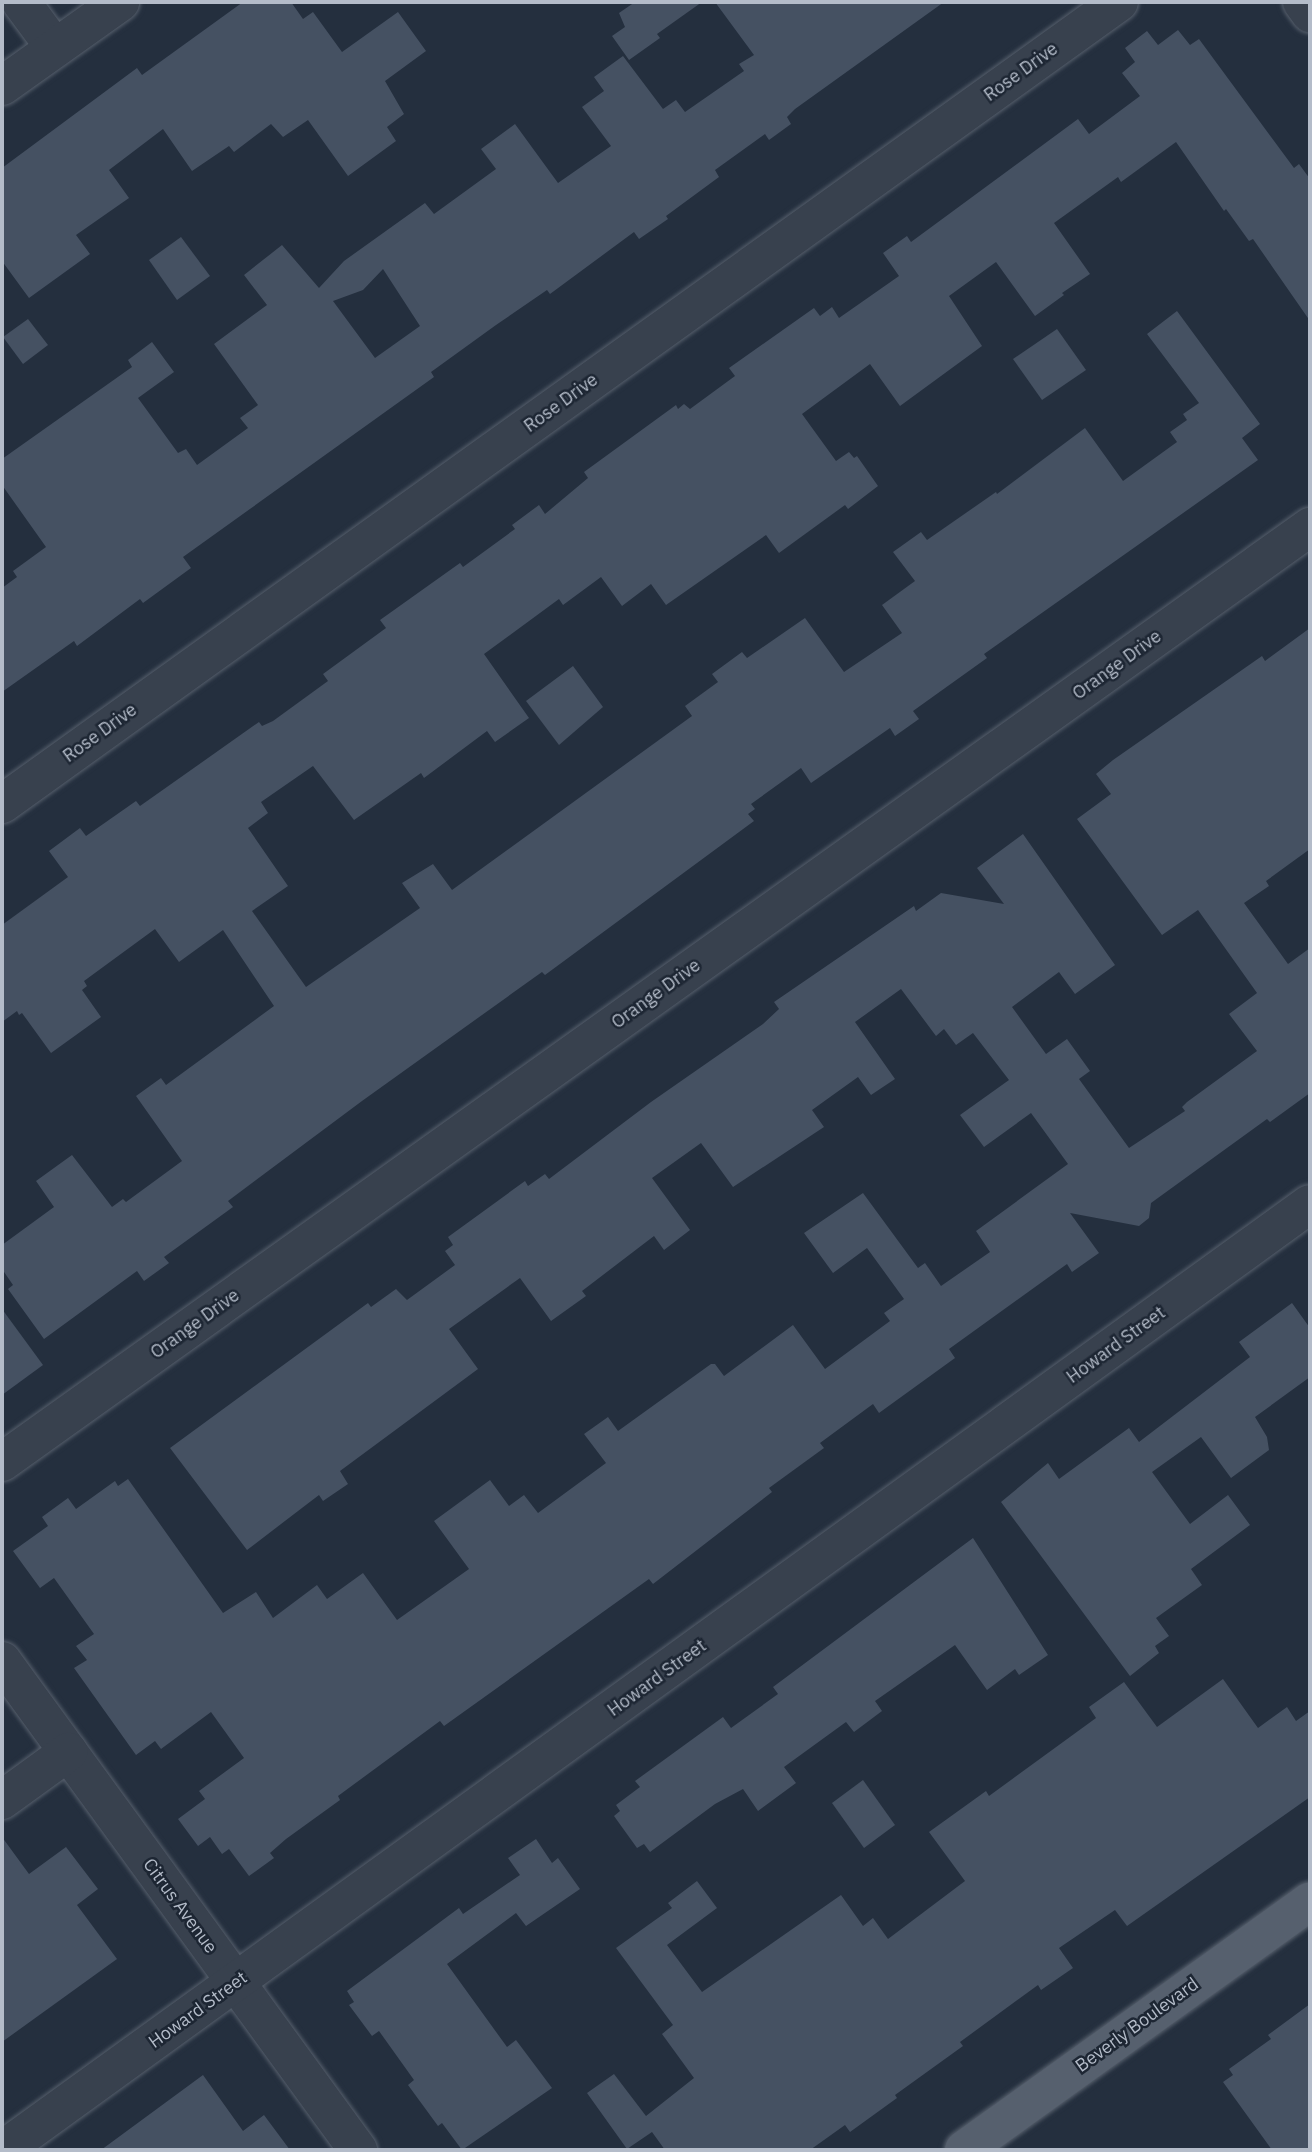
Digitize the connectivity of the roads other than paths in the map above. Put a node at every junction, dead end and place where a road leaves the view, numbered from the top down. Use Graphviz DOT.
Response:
graph roads {
  1 [pos="21,2"];
  2 [pos="120,2"];
  3 [pos="1119,2"];
  4 [pos="1302,2"];
  5 [pos="1310,13"];
  6 [pos="55,48"];
  7 [pos="2,86"];
  8 [pos="1310,527"];
  9 [pos="2,804"];
  10 [pos="1310,1204"];
  11 [pos="2,1462"];
  12 [pos="2,1661"];
  13 [pos="68,1752"];
  14 [pos="2,1800"];
  15 [pos="1310,1900"];
  16 [pos="236,1983"];
  17 [pos="3,2150"];
  18 [pos="358,2150"];
  19 [pos="964,2150"];
  1 -- 6 [label="street"];
  2 -- 6 [label="street"];
  3 -- 9 [label="street, Rose Drive"];
  4 -- 5 [label="street"];
  6 -- 7 [label="street"];
  8 -- 11 [label="street, Orange Drive"];
  10 -- 16 [label="street, Howard Street"];
  12 -- 13 [label="street, Citrus Avenue"];
  13 -- 14 [label="street"];
  13 -- 16 [label="street, Citrus Avenue"];
  15 -- 19 [label="main road, Beverly Boulevard"];
  16 -- 17 [label="street, Howard Street"];
  16 -- 18 [label="street, Citrus Avenue"];
}
